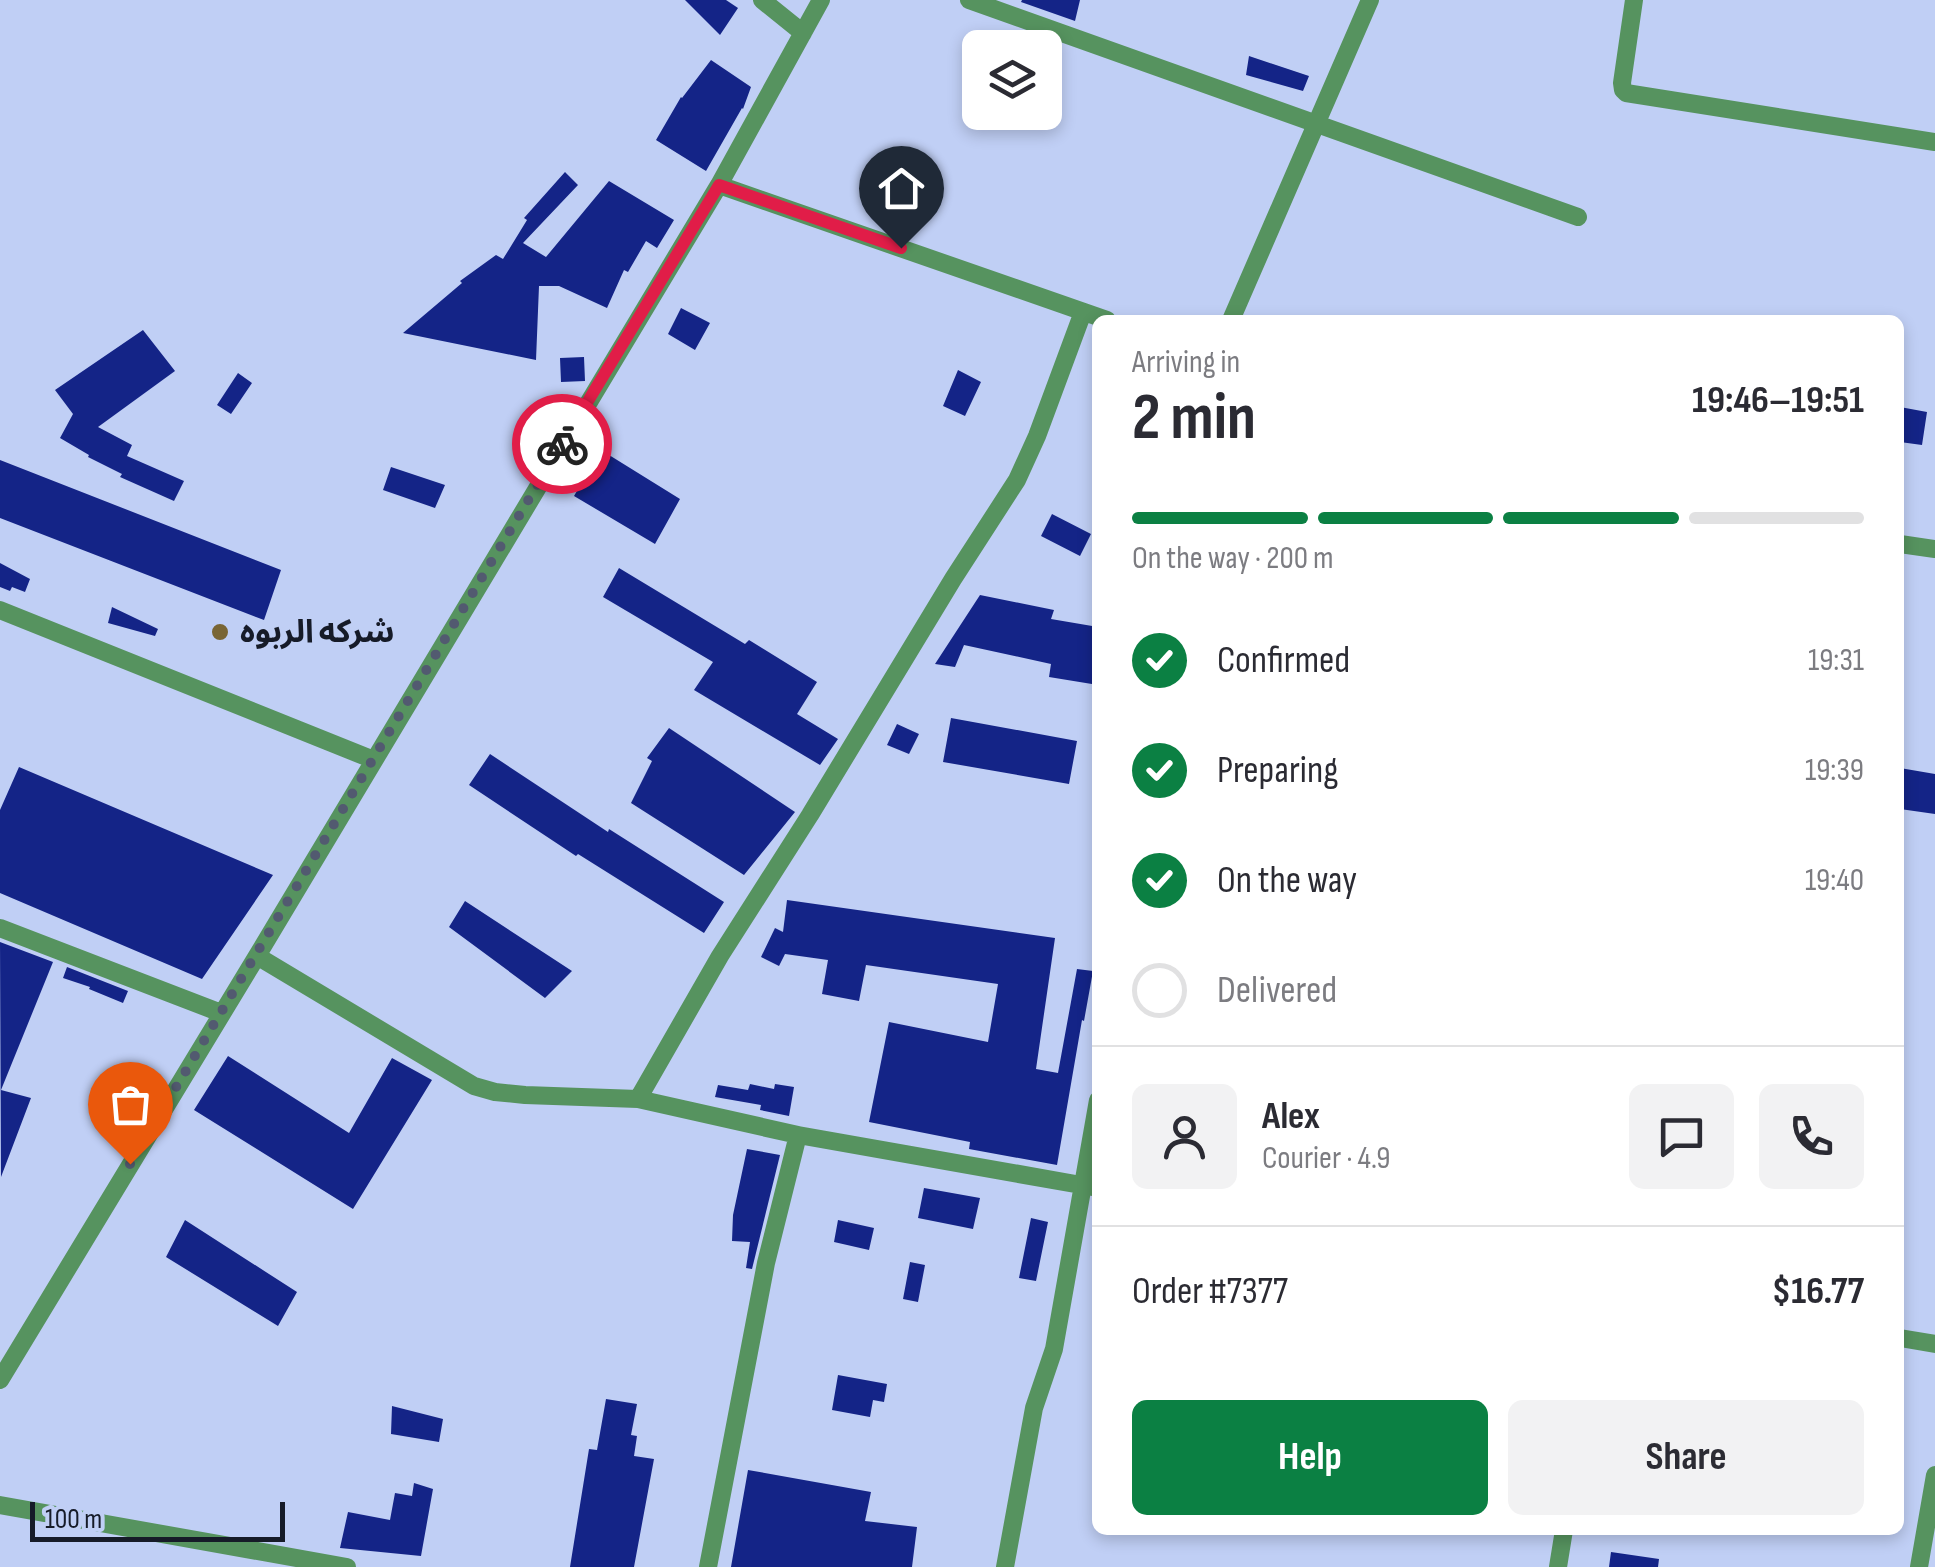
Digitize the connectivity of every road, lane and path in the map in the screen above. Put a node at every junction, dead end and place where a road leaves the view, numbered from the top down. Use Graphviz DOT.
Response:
graph roads {
  1 [pos="762,0"];
  2 [pos="821,0"];
  3 [pos="969,0"];
  4 [pos="1370,0"];
  5 [pos="1634,0"];
  6 [pos="802,33"];
  7 [pos="1317,125"];
  8 [pos="1935,142"];
  9 [pos="719,185"];
  10 [pos="1578,217"];
  11 [pos="1083,312"];
  12 [pos="1092,315"];
  13 [pos="1233,315"];
  14 [pos="1904,545"];
  15 [pos="1935,549"];
  16 [pos="0,610"];
  17 [pos="374,760"];
  18 [pos="0,928"];
  19 [pos="257,956"];
  20 [pos="222,1014"];
  21 [pos="638,1099"];
  22 [pos="798,1134"];
  23 [pos="1090,1187"];
  24 [pos="1904,1339"];
  25 [pos="1935,1344"];
  26 [pos="0,1380"];
  27 [pos="1935,1475"];
  28 [pos="0,1506"];
  29 [pos="1563,1535"];
  30 [pos="347,1567"];
  31 [pos="708,1567"];
  32 [pos="1005,1567"];
  33 [pos="1558,1567"];
  34 [pos="1919,1567"];
  1 -- 6 [label="street"];
  2 -- 6 [label="street"];
  3 -- 7 [label="street"];
  4 -- 7 [label="street"];
  5 -- 8 [label="street"];
  6 -- 9 [label="street"];
  7 -- 10 [label="street"];
  7 -- 13 [label="street"];
  9 -- 11 [label="street"];
  9 -- 17 [label="street"];
  11 -- 12 [label="street"];
  11 -- 21 [label="street"];
  14 -- 15 [label="street"];
  16 -- 17 [label="street"];
  17 -- 19 [label="street"];
  18 -- 20 [label="street"];
  19 -- 20 [label="street"];
  19 -- 21 [label="street"];
  20 -- 26 [label="street"];
  21 -- 22 [label="street"];
  22 -- 23 [label="street"];
  22 -- 31 [label="street"];
  23 -- 32 [label="street"];
  24 -- 25 [label="street"];
  27 -- 34 [label="street"];
  28 -- 30 [label="street"];
  29 -- 33 [label="street"];
}
